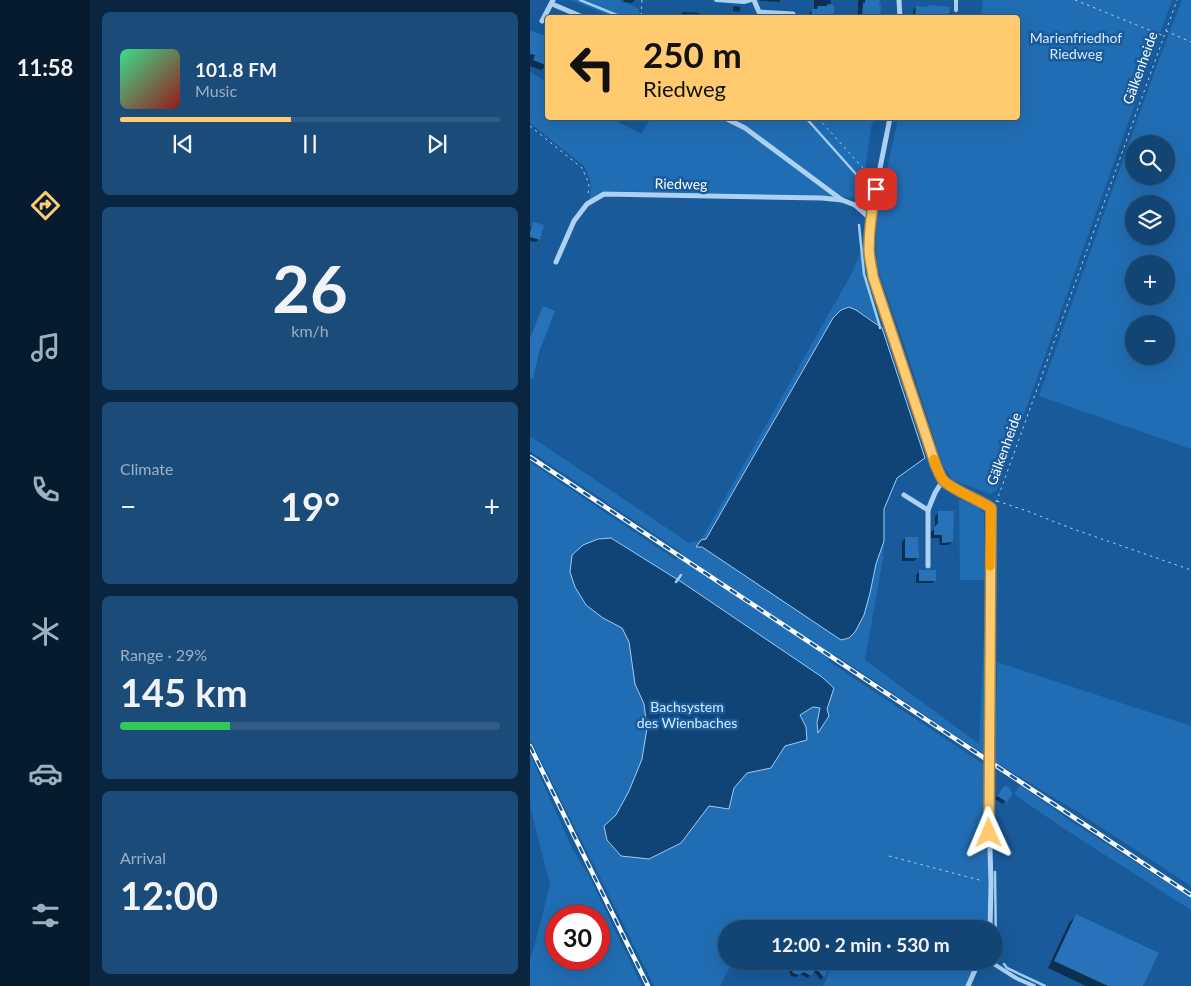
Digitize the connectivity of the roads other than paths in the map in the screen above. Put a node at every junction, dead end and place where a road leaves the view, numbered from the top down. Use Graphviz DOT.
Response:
graph roads {
  1 [pos="716,0"];
  2 [pos="752,0"];
  3 [pos="899,0"];
  4 [pos="956,0"];
  5 [pos="553,2"];
  6 [pos="956,10"];
  7 [pos="793,14"];
  8 [pos="545,15"];
  9 [pos="579,15"];
  10 [pos="900,15"];
  11 [pos="545,16"];
  12 [pos="542,21"];
  13 [pos="729,120"];
  14 [pos="890,120"];
  15 [pos="842,200"];
  16 [pos="873,204"];
  17 [pos="855,206"];
  18 [pos="870,218"];
  19 [pos="556,262"];
  20 [pos="943,480"];
  21 [pos="904,495"];
  22 [pos="928,510"];
  23 [pos="928,566"];
  24 [pos="990,920"];
  25 [pos="975,970"];
  26 [pos="1003,970"];
  27 [pos="968,986"];
  28 [pos="1034,986"];
  1 -- 2 [label="lane"];
  2 -- 7 [label="street"];
  3 -- 10 [label="street"];
  4 -- 6 [label="lane"];
  5 -- 8 [label="street"];
  5 -- 9 [label="street"];
  11 -- 12 [label="street"];
  13 -- 15 [label="street, Riedweg"];
  14 -- 16 [label="street"];
  15 -- 17 [label="street, Riedweg"];
  15 -- 19 [label="street, Riedweg"];
  16 -- 17 [label="street"];
  16 -- 18 [label="street"];
  17 -- 18 [label="street, Riedweg"];
  18 -- 20 [label="street"];
  20 -- 22 [label="street"];
  20 -- 24 [label="street"];
  21 -- 22 [label="street"];
  22 -- 23 [label="street"];
  25 -- 27 [label="street"];
  26 -- 28 [label="lane"];
}
